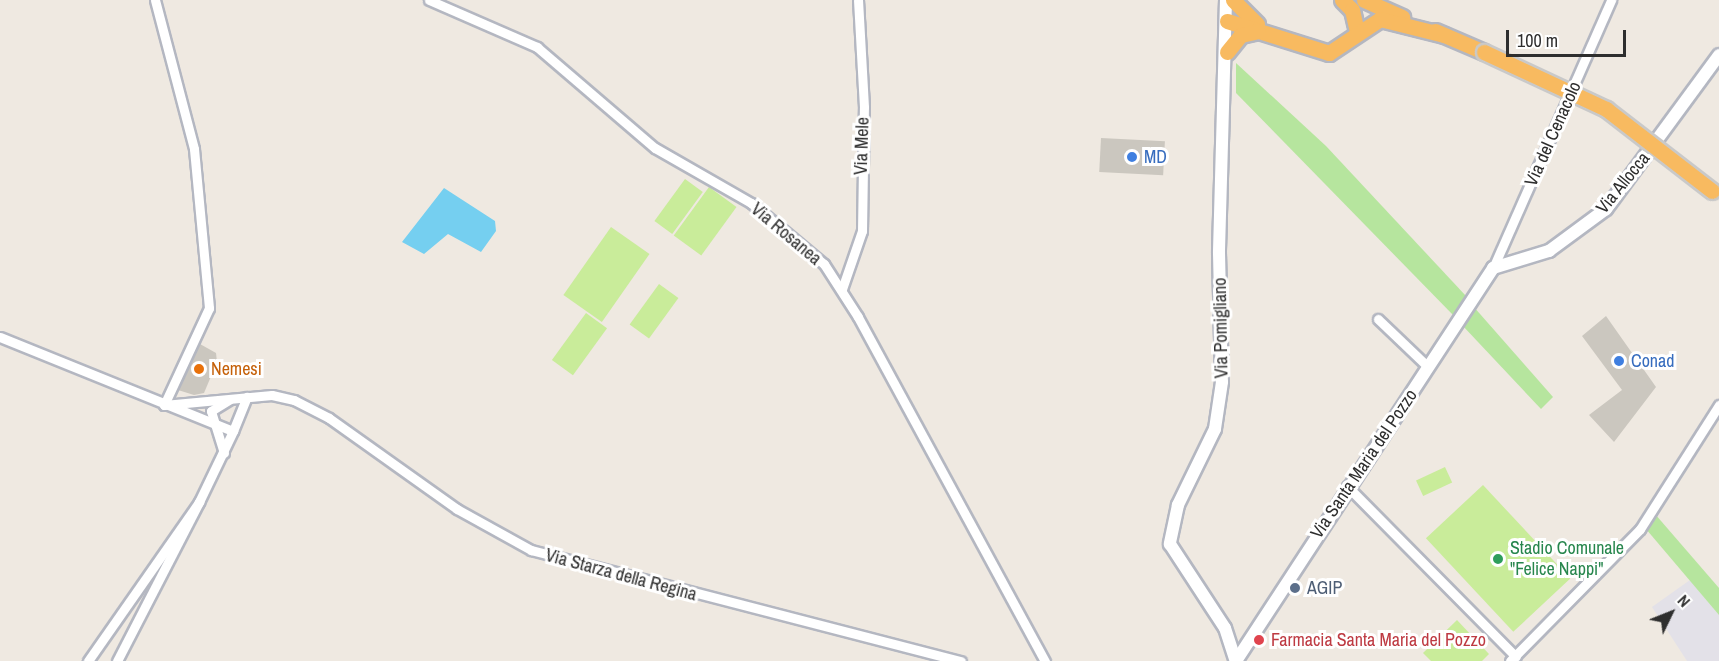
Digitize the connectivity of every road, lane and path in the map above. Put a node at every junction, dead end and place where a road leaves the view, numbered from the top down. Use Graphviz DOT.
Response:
graph roads {
  1 [pos="155,0"];
  2 [pos="429,0"];
  3 [pos="858,0"];
  4 [pos="1226,0"];
  5 [pos="1233,0"];
  6 [pos="1342,0"];
  7 [pos="1364,0"];
  8 [pos="1378,0"];
  9 [pos="1611,0"];
  10 [pos="1227,21"];
  11 [pos="1418,24"];
  12 [pos="1267,31"];
  13 [pos="1357,31"];
  14 [pos="1444,35"];
  15 [pos="1227,52"];
  16 [pos="1719,55"];
  17 [pos="1716,195"];
  18 [pos="1493,268"];
  19 [pos="842,288"];
  20 [pos="1378,319"];
  21 [pos="0,337"];
  22 [pos="1428,367"];
  23 [pos="248,397"];
  24 [pos="230,399"];
  25 [pos="164,405"];
  26 [pos="1719,405"];
  27 [pos="215,426"];
  28 [pos="232,431"];
  29 [pos="224,453"];
  30 [pos="1347,486"];
  31 [pos="199,502"];
  32 [pos="1225,628"];
  33 [pos="1248,642"];
  34 [pos="1513,659"];
  35 [pos="88,661"];
  36 [pos="117,661"];
  37 [pos="960,661"];
  38 [pos="1045,661"];
  39 [pos="1236,661"];
  1 -- 25 [label="street"];
  2 -- 19 [label="street, Via Rosanea"];
  3 -- 19 [label="street, Via Mele"];
  4 -- 10 [label="street, Via Pomigliano"];
  5 -- 12 [label="highway"];
  6 -- 13 [label="highway"];
  7 -- 11 [label="highway"];
  8 -- 11 [label="highway"];
  9 -- 18 [label="street, Via del Cenacolo"];
  10 -- 12 [label="highway"];
  10 -- 15 [label="street, Via Pomigliano"];
  11 -- 14 [label="highway"];
  12 -- 13 [label="highway"];
  12 -- 15 [label="highway"];
  13 -- 14 [label="highway"];
  14 -- 17 [label="highway, bridge"];
  15 -- 32 [label="street, Via Pomigliano"];
  16 -- 18 [label="street, Via Allocca"];
  18 -- 22 [label="street, Via Santa Maria del Pozzo"];
  19 -- 38 [label="street, Via Rosanea"];
  20 -- 22 [label="street"];
  21 -- 25 [label="street, Via Starza della Regina"];
  22 -- 30 [label="street, Via Santa Maria del Pozzo"];
  23 -- 24 [label="street, Via Starza della Regina"];
  23 -- 28 [label="street"];
  23 -- 37 [label="street, Via Starza della Regina"];
  24 -- 25 [label="street, Via Starza della Regina"];
  24 -- 27 [label="street"];
  25 -- 27 [label="street, Via Starza della Regina"];
  26 -- 34 [label="street"];
  27 -- 28 [label="street, Via Starza della Regina"];
  27 -- 29 [label="street"];
  28 -- 29 [label="street"];
  29 -- 31 [label="street"];
  30 -- 33 [label="street, Via Santa Maria del Pozzo"];
  30 -- 34 [label="street"];
  31 -- 35 [label="street"];
  31 -- 36 [label="street"];
  32 -- 33 [label="street, Via Pomigliano"];
  32 -- 39 [label="street, Via Pomigliano"];
  33 -- 39 [label="street, Via Santa Maria del Pozzo"];
}
